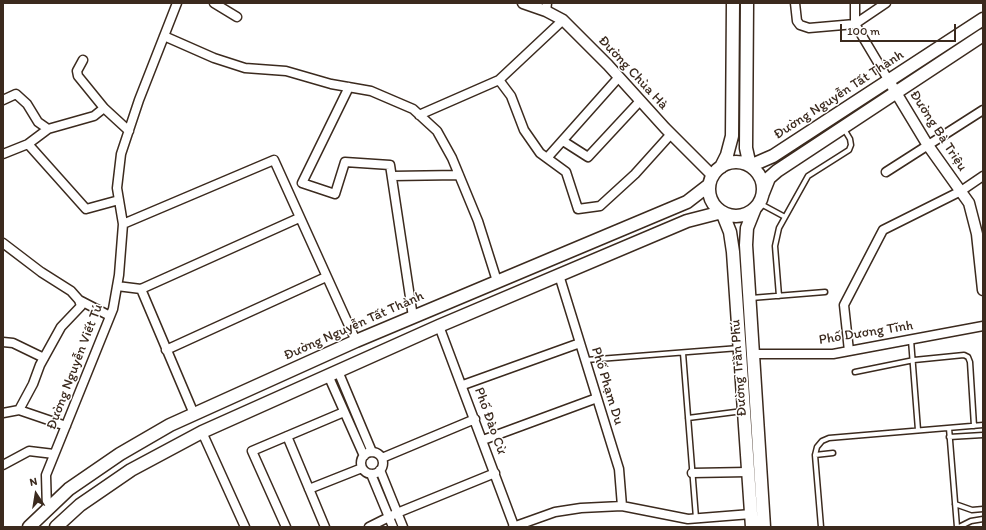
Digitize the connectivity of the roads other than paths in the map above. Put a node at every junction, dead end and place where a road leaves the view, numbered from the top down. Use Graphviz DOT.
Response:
graph roads {
  1 [pos="177,3"];
  2 [pos="214,3"];
  3 [pos="523,3"];
  4 [pos="733,3"];
  5 [pos="747,3"];
  6 [pos="795,3"];
  7 [pos="855,3"];
  8 [pos="886,3"];
  9 [pos="546,7"];
  10 [pos="237,17"];
  11 [pos="983,19"];
  12 [pos="563,20"];
  13 [pos="856,24"];
  14 [pos="983,35"];
  15 [pos="164,36"];
  16 [pos="83,60"];
  17 [pos="619,77"];
  18 [pos="499,80"];
  19 [pos="889,81"];
  20 [pos="349,87"];
  21 [pos="896,92"];
  22 [pos="3,100"];
  23 [pos="640,101"];
  24 [pos="104,108"];
  25 [pos="983,110"];
  26 [pos="419,115"];
  27 [pos="843,127"];
  28 [pos="48,129"];
  29 [pos="129,131"];
  30 [pos="671,134"];
  31 [pos="563,141"];
  32 [pos="28,144"];
  33 [pos="927,144"];
  34 [pos="3,154"];
  35 [pos="547,158"];
  36 [pos="750,166"];
  37 [pos="886,172"];
  38 [pos="459,175"];
  39 [pos="392,176"];
  40 [pos="714,176"];
  41 [pos="983,176"];
  42 [pos="961,191"];
  43 [pos="119,200"];
  44 [pos="759,202"];
  45 [pos="722,212"];
  46 [pos="785,217"];
  47 [pos="299,218"];
  48 [pos="123,224"];
  49 [pos="3,244"];
  50 [pos="559,275"];
  51 [pos="326,277"];
  52 [pos="496,281"];
  53 [pos="117,286"];
  54 [pos="141,289"];
  55 [pos="983,290"];
  56 [pos="825,292"];
  57 [pos="779,296"];
  58 [pos="749,299"];
  59 [pos="79,300"];
  60 [pos="110,316"];
  61 [pos="413,317"];
  62 [pos="439,326"];
  63 [pos="983,326"];
  64 [pos="911,339"];
  65 [pos="356,341"];
  66 [pos="3,342"];
  67 [pos="580,343"];
  68 [pos="739,348"];
  69 [pos="166,350"];
  70 [pos="849,351"];
  71 [pos="683,353"];
  72 [pos="753,354"];
  73 [pos="325,355"];
  74 [pos="44,358"];
  75 [pos="586,360"];
  76 [pos="912,360"];
  77 [pos="855,372"];
  78 [pos="333,373"];
  79 [pos="463,385"];
  80 [pos="597,398"];
  81 [pos="19,410"];
  82 [pos="744,411"];
  83 [pos="344,412"];
  84 [pos="3,413"];
  85 [pos="194,414"];
  86 [pos="688,418"];
  87 [pos="475,419"];
  88 [pos="983,425"];
  89 [pos="66,426"];
  90 [pos="974,426"];
  91 [pos="949,428"];
  92 [pos="918,430"];
  93 [pos="202,432"];
  94 [pos="983,435"];
  95 [pos="287,436"];
  96 [pos="950,437"];
  97 [pos="483,440"];
  98 [pos="372,452"];
  99 [pos="833,453"];
  100 [pos="54,454"];
  101 [pos="815,455"];
  102 [pos="364,456"];
  103 [pos="382,458"];
  104 [pos="3,465"];
  105 [pos="362,468"];
  106 [pos="380,470"];
  107 [pos="748,472"];
  108 [pos="495,473"];
  109 [pos="692,473"];
  110 [pos="371,474"];
  111 [pos="309,489"];
  112 [pos="955,504"];
  113 [pos="622,506"];
  114 [pos="983,509"];
  115 [pos="47,510"];
  116 [pos="397,513"];
  117 [pos="751,514"];
  118 [pos="389,518"];
  119 [pos="983,518"];
  120 [pos="696,519"];
  121 [pos="29,527"];
  122 [pos="55,527"];
  123 [pos="245,527"];
  124 [pos="286,527"];
  125 [pos="325,527"];
  126 [pos="369,527"];
  127 [pos="393,527"];
  128 [pos="403,527"];
  129 [pos="514,527"];
  130 [pos="752,527"];
  131 [pos="764,527"];
  132 [pos="821,527"];
  133 [pos="958,527"];
  1 -- 15 [label="street, Đường Nguyễn Viết Tú"];
  2 -- 10 [label="street"];
  3 -- 9 [label="street, Đường Chùa Hà"];
  4 -- 40 [label="main road"];
  5 -- 36 [label="main road"];
  6 -- 13 [label="street"];
  7 -- 13 [label="street"];
  8 -- 13 [label="street"];
  9 -- 12 [label="street, Đường Chùa Hà"];
  11 -- 19 [label="main road, Đường Nguyễn Tất Thành"];
  12 -- 17 [label="street, Đường Chùa Hà"];
  12 -- 18 [label="street"];
  13 -- 19 [label="street"];
  14 -- 21 [label="main road, Đường Nguyễn Tất Thành"];
  15 -- 20 [label="street"];
  15 -- 29 [label="street, Đường Nguyễn Viết Tú"];
  16 -- 24 [label="street"];
  17 -- 23 [label="street, Đường Chùa Hà"];
  17 -- 31 [label="street"];
  18 -- 26 [label="street"];
  18 -- 35 [label="street"];
  19 -- 21 [label="street, Đường Bà Triệu"];
  19 -- 36 [label="main road, Đường Nguyễn Tất Thành"];
  20 -- 26 [label="street"];
  20 -- 39 [label="street"];
  21 -- 27 [label="main road, Đường Nguyễn Tất Thành"];
  21 -- 33 [label="street, Đường Bà Triệu"];
  22 -- 28 [label="street"];
  23 -- 30 [label="street, Đường Chùa Hà"];
  23 -- 31 [label="street"];
  24 -- 28 [label="street"];
  24 -- 29 [label="street"];
  25 -- 33 [label="street"];
  26 -- 38 [label="street"];
  27 -- 44 [label="main road, Đường Nguyễn Tất Thành"];
  27 -- 46 [label="lane"];
  28 -- 32 [label="street"];
  29 -- 43 [label="street, Đường Nguyễn Viết Tú"];
  30 -- 35 [label="street"];
  30 -- 40 [label="street, Đường Chùa Hà"];
  31 -- 35 [label="street"];
  32 -- 34 [label="street"];
  32 -- 43 [label="street"];
  33 -- 37 [label="street"];
  33 -- 42 [label="street, Đường Bà Triệu"];
  36 -- 40 [label="main road"];
  36 -- 44 [label="main road"];
  38 -- 39 [label="street"];
  38 -- 52 [label="street"];
  39 -- 61 [label="street"];
  40 -- 45 [label="main road"];
  40 -- 52 [label="main road, Đường Nguyễn Tất Thành"];
  41 -- 42 [label="street"];
  42 -- 55 [label="street, Đường Bà Triệu"];
  42 -- 70 [label="street"];
  43 -- 48 [label="street, Đường Nguyễn Viết Tú"];
  44 -- 45 [label="main road"];
  44 -- 46 [label="lane"];
  44 -- 58 [label="main road, Đường Trần Phú"];
  45 -- 50 [label="main road"];
  45 -- 68 [label="main road, Đường Trần Phú"];
  46 -- 57 [label="lane"];
  47 -- 48 [label="street"];
  47 -- 51 [label="street"];
  47 -- 54 [label="street"];
  48 -- 53 [label="street, Đường Nguyễn Viết Tú"];
  49 -- 59 [label="street"];
  50 -- 62 [label="main road"];
  50 -- 67 [label="street, Phố Phạm Du"];
  51 -- 65 [label="street"];
  51 -- 69 [label="street"];
  52 -- 61 [label="main road, Đường Nguyễn Tất Thành"];
  53 -- 54 [label="street"];
  53 -- 60 [label="street, Đường Nguyễn Viết Tú"];
  54 -- 69 [label="street"];
  56 -- 57 [label="lane"];
  57 -- 58 [label="lane"];
  58 -- 72 [label="main road, Đường Trần Phú"];
  59 -- 60 [label="street"];
  59 -- 74 [label="street"];
  60 -- 89 [label="street, Đường Nguyễn Viết Tú"];
  61 -- 65 [label="main road, Đường Nguyễn Tất Thành"];
  62 -- 78 [label="main road"];
  62 -- 79 [label="street, Phố Đào Cừ"];
  63 -- 64 [label="street, Phố Dương Tĩnh"];
  64 -- 70 [label="street, Phố Dương Tĩnh"];
  64 -- 76 [label="lane"];
  65 -- 73 [label="main road, Đường Nguyễn Tất Thành"];
  66 -- 74 [label="street"];
  67 -- 75 [label="street, Phố Phạm Du"];
  67 -- 79 [label="street"];
  68 -- 71 [label="lane"];
  68 -- 82 [label="main road, Đường Trần Phú"];
  69 -- 85 [label="street"];
  70 -- 72 [label="street, Phố Dương Tĩnh"];
  71 -- 75 [label="lane"];
  71 -- 86 [label="lane"];
  72 -- 131 [label="main road, Đường Trần Phú"];
  73 -- 78 [label="main road"];
  73 -- 85 [label="main road, Đường Nguyễn Tất Thành"];
  74 -- 81 [label="street"];
  75 -- 80 [label="street, Phố Phạm Du"];
  76 -- 77 [label="lane"];
  76 -- 90 [label="lane"];
  76 -- 92 [label="lane"];
  78 -- 83 [label="street"];
  78 -- 93 [label="main road"];
  78 -- 98 [label="street"];
  79 -- 87 [label="street, Phố Đào Cừ"];
  80 -- 97 [label="street"];
  80 -- 113 [label="street, Phố Phạm Du"];
  81 -- 84 [label="street"];
  81 -- 89 [label="street"];
  82 -- 86 [label="lane"];
  82 -- 107 [label="main road, Đường Trần Phú"];
  83 -- 95 [label="street"];
  83 -- 102 [label="street"];
  85 -- 115 [label="main road, Đường Nguyễn Tất Thành"];
  86 -- 109 [label="lane"];
  87 -- 97 [label="street, Phố Đào Cừ"];
  87 -- 103 [label="street"];
  88 -- 90 [label="lane"];
  89 -- 100 [label="street, Đường Nguyễn Viết Tú"];
  90 -- 91 [label="lane"];
  91 -- 92 [label="lane"];
  91 -- 96 [label="lane"];
  92 -- 101 [label="lane"];
  93 -- 122 [label="main road"];
  93 -- 123 [label="street"];
  94 -- 96 [label="lane"];
  95 -- 111 [label="street"];
  95 -- 124 [label="street"];
  96 -- 112 [label="lane"];
  97 -- 108 [label="street, Phố Đào Cừ"];
  98 -- 102 [label="street"];
  98 -- 103 [label="street"];
  99 -- 101 [label="lane"];
  100 -- 104 [label="street"];
  100 -- 115 [label="street, Đường Nguyễn Viết Tú"];
  101 -- 132 [label="lane"];
  102 -- 105 [label="street"];
  103 -- 106 [label="street"];
  105 -- 110 [label="street"];
  105 -- 111 [label="street"];
  106 -- 110 [label="street"];
  106 -- 116 [label="street"];
  107 -- 109 [label="street"];
  107 -- 117 [label="main road, Đường Trần Phú"];
  108 -- 116 [label="street"];
  108 -- 129 [label="street, Phố Đào Cừ"];
  109 -- 120 [label="lane"];
  110 -- 118 [label="street"];
  111 -- 125 [label="street"];
  112 -- 114 [label="lane"];
  112 -- 133 [label="lane"];
  113 -- 120 [label="street"];
  113 -- 129 [label="street"];
  115 -- 121 [label="main road, Đường Nguyễn Tất Thành"];
  115 -- 122 [label="main road"];
  116 -- 118 [label="street"];
  116 -- 128 [label="street"];
  117 -- 120 [label="street"];
  117 -- 130 [label="main road, Đường Trần Phú"];
  118 -- 126 [label="street"];
  118 -- 127 [label="street"];
  119 -- 133 [label="lane"];
}
